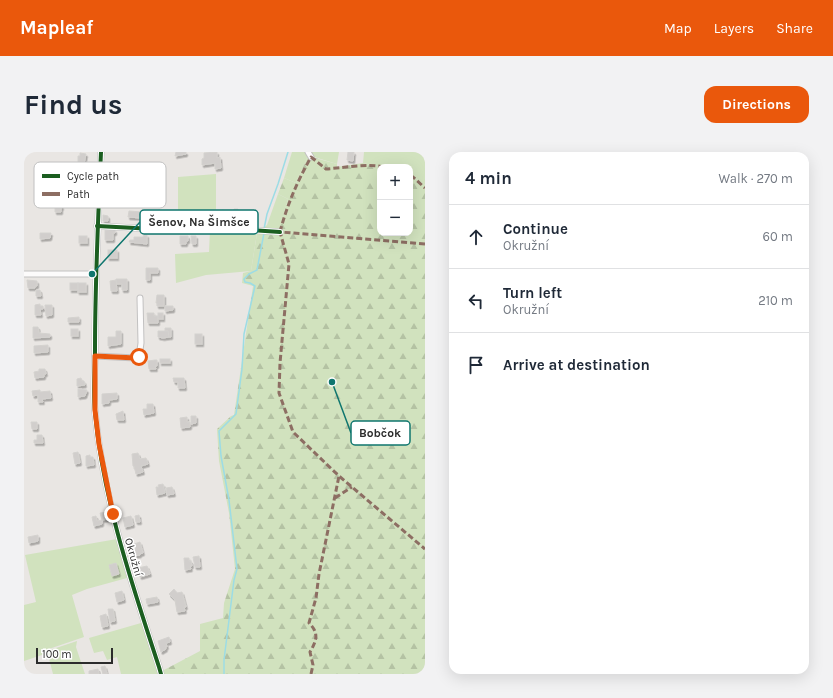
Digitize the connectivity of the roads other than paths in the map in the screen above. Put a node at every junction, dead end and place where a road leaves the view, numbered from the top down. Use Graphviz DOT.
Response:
graph roads {
  1 [pos="101,152"];
  2 [pos="308,152"];
  3 [pos="311,157"];
  4 [pos="100,162"];
  5 [pos="98,208"];
  6 [pos="97,226"];
  7 [pos="280,232"];
  8 [pos="24,274"];
  9 [pos="96,274"];
  10 [pos="140,298"];
  11 [pos="95,356"];
  12 [pos="161,674"];
  1 -- 4 [label="street, Okružní"];
  2 -- 3 [label="street"];
  5 -- 6 [label="street, Okružní"];
  6 -- 7 [label="street"];
  6 -- 9 [label="street, Okružní"];
  8 -- 9 [label="street"];
  9 -- 11 [label="street, Okružní"];
  10 -- 11 [label="street"];
  11 -- 12 [label="street, Okružní"];
}
